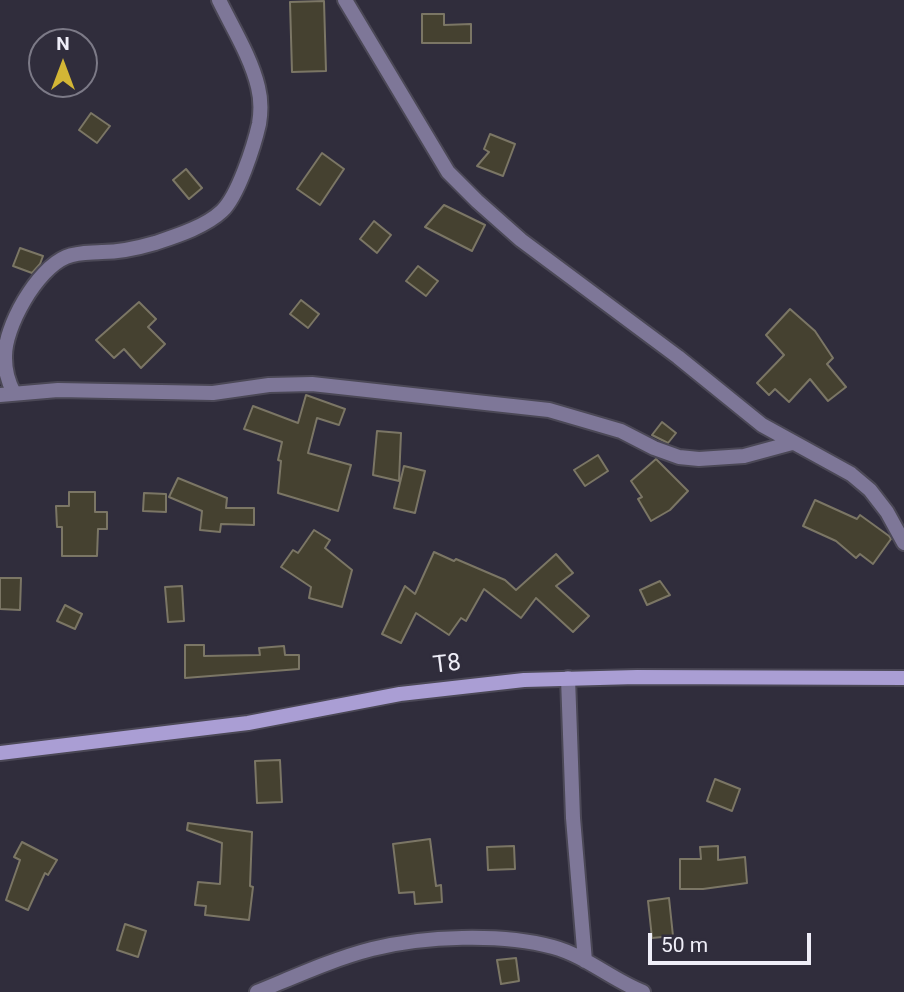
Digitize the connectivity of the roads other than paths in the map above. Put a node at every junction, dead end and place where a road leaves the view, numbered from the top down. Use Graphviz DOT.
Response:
graph roads {
  1 [pos="219,0"];
  2 [pos="345,0"];
  3 [pos="7,394"];
  4 [pos="792,443"];
  5 [pos="904,543"];
  6 [pos="568,678"];
  7 [pos="904,678"];
  8 [pos="0,753"];
  9 [pos="585,961"];
  10 [pos="257,992"];
  11 [pos="643,992"];
  1 -- 3 [label="street"];
  2 -- 4 [label="street"];
  3 -- 4 [label="street"];
  4 -- 5 [label="street"];
  6 -- 7 [label="street, T8"];
  6 -- 8 [label="street, T8"];
  6 -- 9 [label="street"];
  9 -- 10 [label="street"];
  9 -- 11 [label="street"];
}
